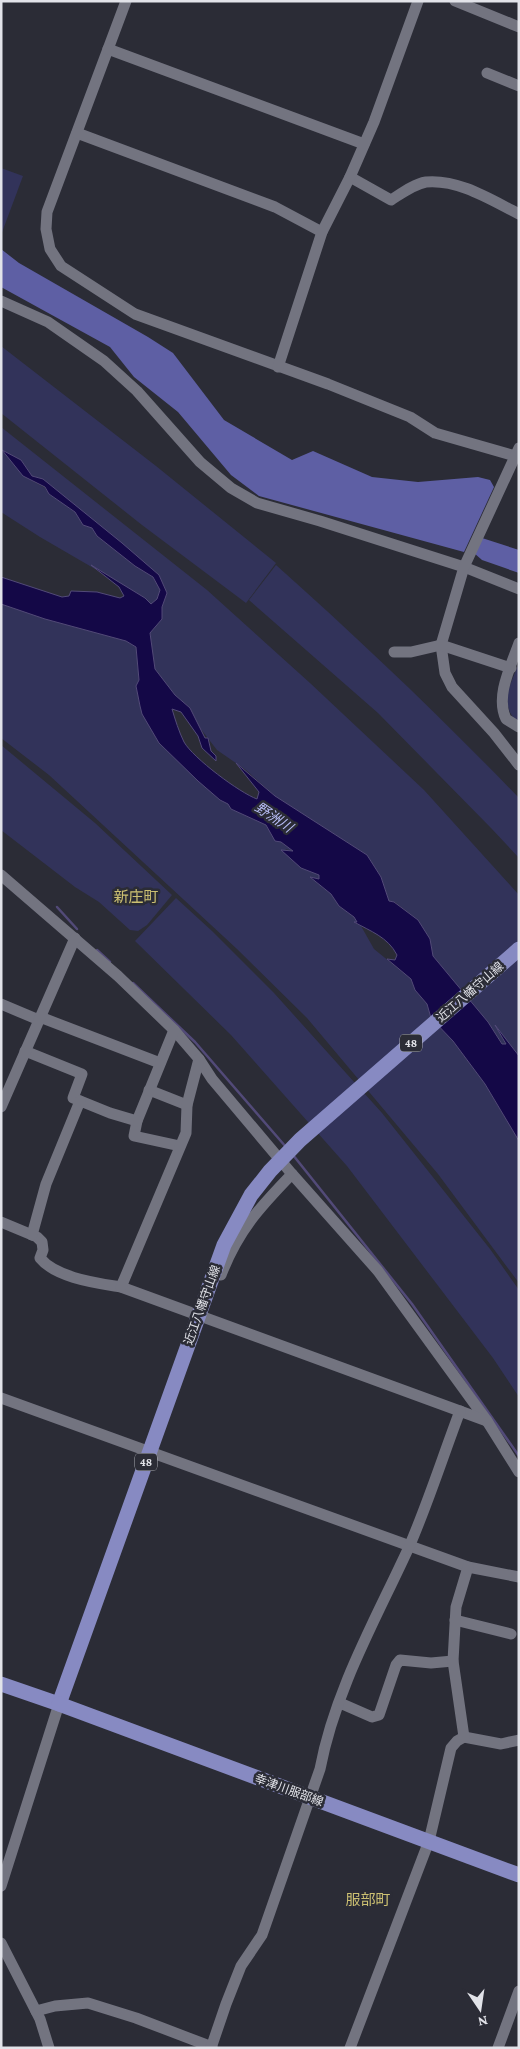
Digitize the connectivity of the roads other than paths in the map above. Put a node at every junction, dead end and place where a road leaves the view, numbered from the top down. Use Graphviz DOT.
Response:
graph roads {
  1 [pos="126,1"];
  2 [pos="418,1"];
  3 [pos="455,1"];
  4 [pos="519,28"];
  5 [pos="108,49"];
  6 [pos="487,73"];
  7 [pos="519,86"];
  8 [pos="77,133"];
  9 [pos="364,144"];
  10 [pos="350,176"];
  11 [pos="519,214"];
  12 [pos="322,232"];
  13 [pos="1,302"];
  14 [pos="278,367"];
  15 [pos="518,453"];
  16 [pos="464,567"];
  17 [pos="519,589"];
  18 [pos="519,643"];
  19 [pos="440,645"];
  20 [pos="394,652"];
  21 [pos="511,668"];
  22 [pos="519,727"];
  23 [pos="519,765"];
  24 [pos="1,875"];
  25 [pos="75,938"];
  26 [pos="519,949"];
  27 [pos="1,1004"];
  28 [pos="40,1018"];
  29 [pos="174,1030"];
  30 [pos="25,1051"];
  31 [pos="199,1059"];
  32 [pos="160,1063"];
  33 [pos="149,1090"];
  34 [pos="80,1101"];
  35 [pos="187,1105"];
  36 [pos="1,1107"];
  37 [pos="137,1121"];
  38 [pos="180,1146"];
  39 [pos="292,1174"];
  40 [pos="1,1222"];
  41 [pos="32,1235"];
  42 [pos="121,1286"];
  43 [pos="198,1316"];
  44 [pos="1,1398"];
  45 [pos="460,1411"];
  46 [pos="487,1421"];
  47 [pos="150,1451"];
  48 [pos="519,1472"];
  49 [pos="409,1545"];
  50 [pos="468,1567"];
  51 [pos="496,1573"];
  52 [pos="519,1577"];
  53 [pos="519,1584"];
  54 [pos="455,1620"];
  55 [pos="512,1634"];
  56 [pos="452,1662"];
  57 [pos="1,1684"];
  58 [pos="340,1703"];
  59 [pos="59,1704"];
  60 [pos="464,1737"];
  61 [pos="519,1740"];
  62 [pos="310,1798"];
  63 [pos="430,1841"];
  64 [pos="519,1875"];
  65 [pos="1,1886"];
  66 [pos="1,1943"];
  67 [pos="519,1991"];
  68 [pos="36,2011"];
  69 [pos="212,2047"];
  70 [pos="49,2048"];
  71 [pos="350,2048"];
  72 [pos="498,2048"];
  1 -- 5 [label="street"];
  2 -- 9 [label="street"];
  3 -- 4 [label="street"];
  5 -- 8 [label="street"];
  5 -- 9 [label="street"];
  6 -- 7 [label="street"];
  8 -- 12 [label="street"];
  8 -- 14 [label="street"];
  9 -- 10 [label="street"];
  10 -- 11 [label="street"];
  10 -- 12 [label="street"];
  12 -- 14 [label="street"];
  13 -- 16 [label="street"];
  14 -- 15 [label="street"];
  15 -- 16 [label="street"];
  16 -- 17 [label="street"];
  16 -- 19 [label="street"];
  18 -- 21 [label="street"];
  19 -- 20 [label="street"];
  19 -- 21 [label="street"];
  19 -- 23 [label="street"];
  21 -- 22 [label="street"];
  24 -- 25 [label="street"];
  25 -- 28 [label="street"];
  25 -- 29 [label="street"];
  26 -- 43 [label="main road, 近江八幡守山線 / 48"];
  27 -- 28 [label="street"];
  28 -- 30 [label="street"];
  28 -- 32 [label="street"];
  29 -- 31 [label="street"];
  29 -- 32 [label="street"];
  30 -- 34 [label="street"];
  30 -- 36 [label="street"];
  31 -- 35 [label="street"];
  31 -- 39 [label="street"];
  32 -- 33 [label="street"];
  33 -- 35 [label="street"];
  33 -- 37 [label="street"];
  34 -- 37 [label="street"];
  34 -- 41 [label="street"];
  35 -- 38 [label="street"];
  37 -- 38 [label="street"];
  38 -- 42 [label="street"];
  39 -- 43 [label="street"];
  39 -- 46 [label="street"];
  40 -- 41 [label="street"];
  41 -- 42 [label="street"];
  42 -- 43 [label="street"];
  43 -- 45 [label="street"];
  43 -- 47 [label="main road, 近江八幡守山線 / 48"];
  44 -- 47 [label="street"];
  45 -- 46 [label="street"];
  45 -- 49 [label="street"];
  46 -- 48 [label="street"];
  47 -- 49 [label="street"];
  47 -- 59 [label="main road, 近江八幡守山線 / 48"];
  49 -- 50 [label="street"];
  49 -- 58 [label="street"];
  50 -- 51 [label="street"];
  50 -- 54 [label="street"];
  51 -- 52 [label="street"];
  51 -- 53 [label="street"];
  54 -- 55 [label="street"];
  54 -- 56 [label="street"];
  56 -- 58 [label="street"];
  56 -- 60 [label="street"];
  57 -- 59 [label="main road"];
  58 -- 62 [label="street"];
  59 -- 62 [label="main road, 幸津川服部線"];
  59 -- 65 [label="street"];
  60 -- 61 [label="street"];
  60 -- 63 [label="street"];
  62 -- 63 [label="main road, 幸津川服部線"];
  62 -- 69 [label="street"];
  63 -- 64 [label="main road, 幸津川服部線"];
  63 -- 71 [label="street"];
  66 -- 68 [label="street"];
  67 -- 72 [label="street"];
  68 -- 69 [label="street"];
  68 -- 70 [label="street"];
}
